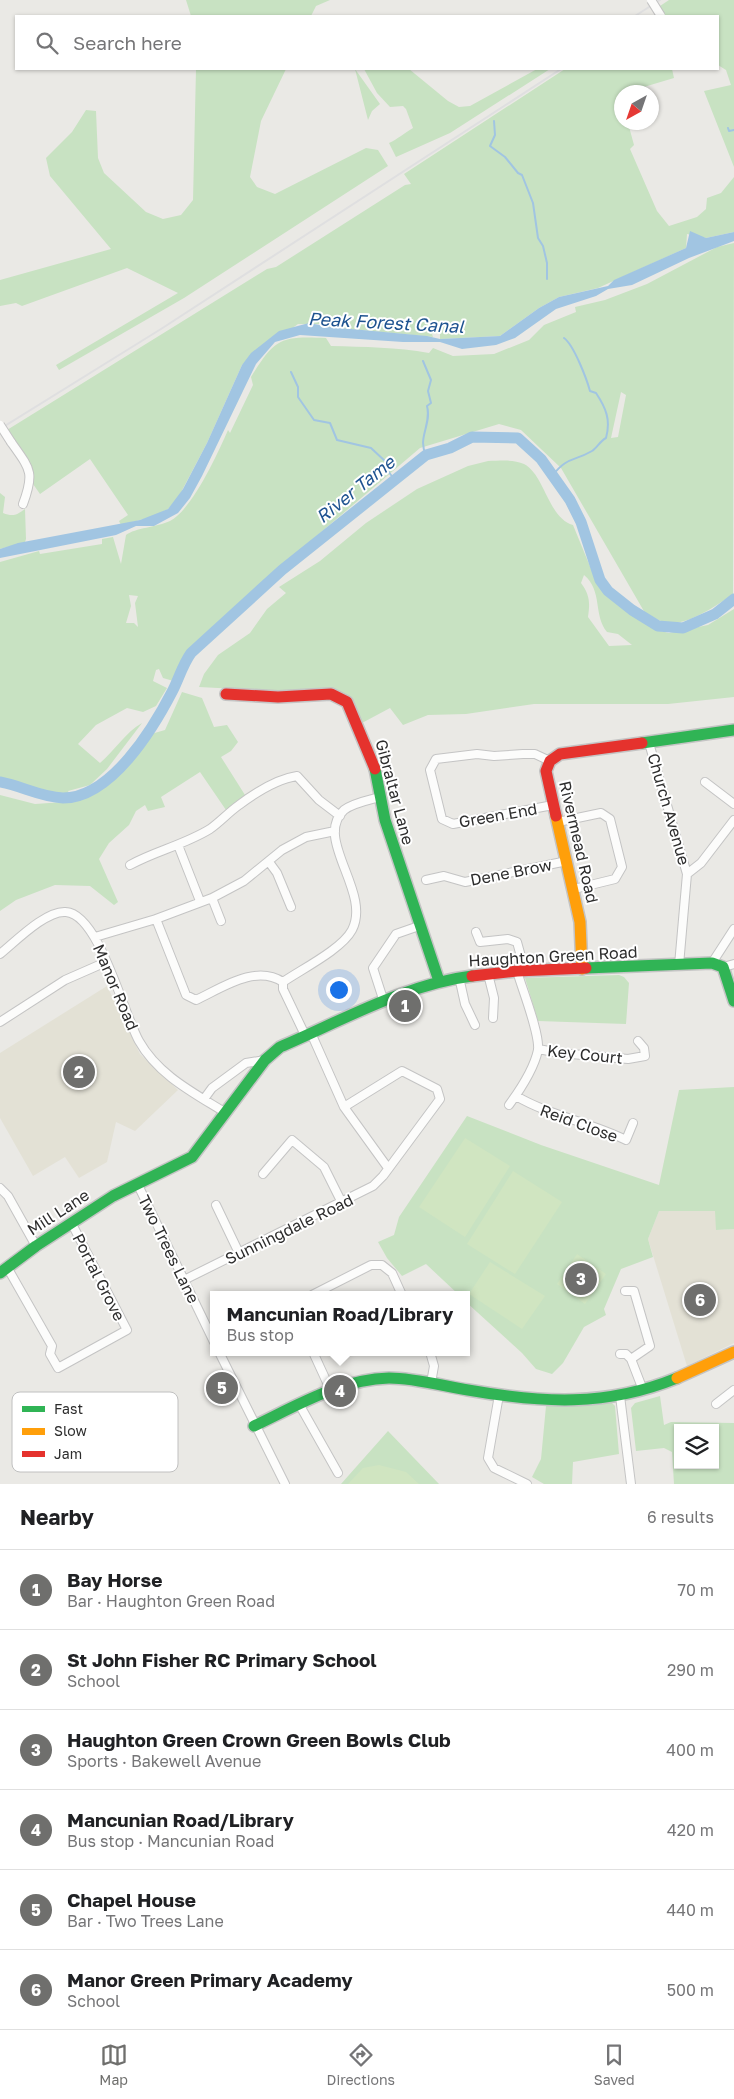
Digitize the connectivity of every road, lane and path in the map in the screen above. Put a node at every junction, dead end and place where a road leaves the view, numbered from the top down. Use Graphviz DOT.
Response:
graph roads {
  1 [pos="651,0"];
  2 [pos="661,15"];
  3 [pos="0,425"];
  4 [pos="23,504"];
  5 [pos="226,694"];
  6 [pos="734,730"];
  7 [pos="650,743"];
  8 [pos="550,761"];
  9 [pos="705,782"];
  10 [pos="380,797"];
  11 [pos="734,804"];
  12 [pos="553,805"];
  13 [pos="340,816"];
  14 [pos="734,820"];
  15 [pos="558,822"];
  16 [pos="335,831"];
  17 [pos="178,845"];
  18 [pos="567,861"];
  19 [pos="268,862"];
  20 [pos="130,866"];
  21 [pos="687,874"];
  22 [pos="426,880"];
  23 [pos="574,889"];
  24 [pos="212,898"];
  25 [pos="200,901"];
  26 [pos="291,906"];
  27 [pos="156,919"];
  28 [pos="221,921"];
  29 [pos="419,926"];
  30 [pos="734,930"];
  31 [pos="476,932"];
  32 [pos="95,937"];
  33 [pos="0,954"];
  34 [pos="106,962"];
  35 [pos="712,963"];
  36 [pos="680,965"];
  37 [pos="729,966"];
  38 [pos="582,969"];
  39 [pos="521,971"];
  40 [pos="488,974"];
  41 [pos="459,977"];
  42 [pos="283,982"];
  43 [pos="438,982"];
  44 [pos="734,1001"];
  45 [pos="384,1002"];
  46 [pos="493,1018"];
  47 [pos="0,1022"];
  48 [pos="476,1025"];
  49 [pos="308,1034"];
  50 [pos="638,1041"];
  51 [pos="538,1049"];
  52 [pos="265,1060"];
  53 [pos="516,1096"];
  54 [pos="204,1099"];
  55 [pos="509,1105"];
  56 [pos="344,1107"];
  57 [pos="226,1113"];
  58 [pos="633,1123"];
  59 [pos="388,1168"];
  60 [pos="263,1174"];
  61 [pos="137,1184"];
  62 [pos="0,1188"];
  63 [pos="342,1203"];
  64 [pos="216,1205"];
  65 [pos="72,1224"];
  66 [pos="36,1246"];
  67 [pos="239,1253"];
  68 [pos="3,1270"];
  69 [pos="184,1280"];
  70 [pos="320,1291"];
  71 [pos="400,1291"];
  72 [pos="625,1291"];
  73 [pos="210,1334"];
  74 [pos="734,1352"];
  75 [pos="620,1354"];
  76 [pos="221,1356"];
  77 [pos="315,1356"];
  78 [pos="431,1356"];
  79 [pos="631,1359"];
  80 [pos="431,1383"];
  81 [pos="330,1389"];
  82 [pos="643,1390"];
  83 [pos="734,1390"];
  84 [pos="499,1395"];
  85 [pos="620,1396"];
  86 [pos="300,1404"];
  87 [pos="716,1404"];
  88 [pos="254,1426"];
  89 [pos="338,1473"];
  90 [pos="285,1484"];
  91 [pos="527,1484"];
  92 [pos="631,1484"];
  1 -- 2 [label="street, bridge"];
  3 -- 4 [label="street, bridge"];
  5 -- 10 [label="street, Gibraltar Lane"];
  6 -- 7 [label="street, Rivermead Road"];
  7 -- 8 [label="street, Rivermead Road"];
  7 -- 21 [label="street, Church Avenue"];
  8 -- 12 [label="street, Rivermead Road"];
  8 -- 12 [label="street, Green End"];
  9 -- 11 [label="street"];
  10 -- 13 [label="street"];
  10 -- 29 [label="street, Gibraltar Lane"];
  12 -- 15 [label="street, Rivermead Road"];
  13 -- 16 [label="street"];
  13 -- 17 [label="street"];
  14 -- 21 [label="street"];
  15 -- 18 [label="street, Rivermead Road"];
  15 -- 23 [label="street"];
  16 -- 19 [label="street"];
  16 -- 42 [label="street"];
  17 -- 20 [label="street"];
  17 -- 25 [label="street"];
  18 -- 22 [label="street, Dene Brow"];
  18 -- 23 [label="street, Rivermead Road"];
  19 -- 24 [label="street"];
  19 -- 26 [label="street"];
  21 -- 36 [label="street, Church Avenue"];
  23 -- 38 [label="street, Rivermead Road"];
  24 -- 25 [label="street"];
  24 -- 28 [label="street"];
  25 -- 27 [label="street"];
  27 -- 32 [label="street"];
  27 -- 42 [label="street"];
  29 -- 43 [label="street, Gibraltar Lane"];
  29 -- 45 [label="street"];
  30 -- 35 [label="street"];
  31 -- 39 [label="street"];
  32 -- 33 [label="street, Manor Road"];
  32 -- 34 [label="street, Manor Road"];
  34 -- 47 [label="street"];
  34 -- 54 [label="street, Manor Road"];
  35 -- 36 [label="street, Haughton Green Road"];
  35 -- 37 [label="street"];
  36 -- 38 [label="street, Haughton Green Road"];
  37 -- 44 [label="street"];
  38 -- 39 [label="street, Haughton Green Road"];
  39 -- 40 [label="street, Haughton Green Road"];
  39 -- 51 [label="street"];
  40 -- 41 [label="street, Haughton Green Road"];
  40 -- 46 [label="street"];
  41 -- 43 [label="street, Haughton Green Road"];
  41 -- 48 [label="street"];
  42 -- 49 [label="street"];
  43 -- 45 [label="street, Haughton Green Road"];
  45 -- 49 [label="street, Haughton Green Road"];
  49 -- 52 [label="street, Haughton Green Road"];
  49 -- 56 [label="street"];
  50 -- 51 [label="street, Key Court"];
  51 -- 53 [label="street"];
  52 -- 54 [label="street, Haughton Green Road"];
  52 -- 57 [label="street, Haughton Green Road"];
  53 -- 55 [label="street"];
  53 -- 58 [label="street, Reid Close"];
  54 -- 57 [label="street, Manor Road"];
  56 -- 59 [label="street"];
  56 -- 59 [label="street, Sunningdale Road"];
  57 -- 61 [label="street, Haughton Green Road"];
  59 -- 63 [label="street, Sunningdale Road"];
  60 -- 63 [label="street"];
  61 -- 65 [label="street, Mill Lane"];
  61 -- 69 [label="street, Two Trees Lane"];
  62 -- 66 [label="street"];
  63 -- 67 [label="street, Sunningdale Road"];
  64 -- 67 [label="street"];
  65 -- 66 [label="street, Mill Lane"];
  65 -- 68 [label="street, Portal Grove"];
  66 -- 68 [label="street, Mill Lane"];
  67 -- 69 [label="street, Sunningdale Road"];
  69 -- 73 [label="street, Two Trees Lane"];
  70 -- 71 [label="street"];
  72 -- 79 [label="street"];
  74 -- 82 [label="street"];
  75 -- 79 [label="street"];
  76 -- 88 [label="street"];
  77 -- 81 [label="street"];
  78 -- 80 [label="street"];
  79 -- 82 [label="street"];
  80 -- 81 [label="street"];
  80 -- 84 [label="street"];
  81 -- 86 [label="street"];
  82 -- 85 [label="street"];
  83 -- 87 [label="street"];
  84 -- 85 [label="street"];
  84 -- 91 [label="street"];
  85 -- 92 [label="street"];
  86 -- 88 [label="street"];
  86 -- 89 [label="street"];
  88 -- 90 [label="street"];
}
